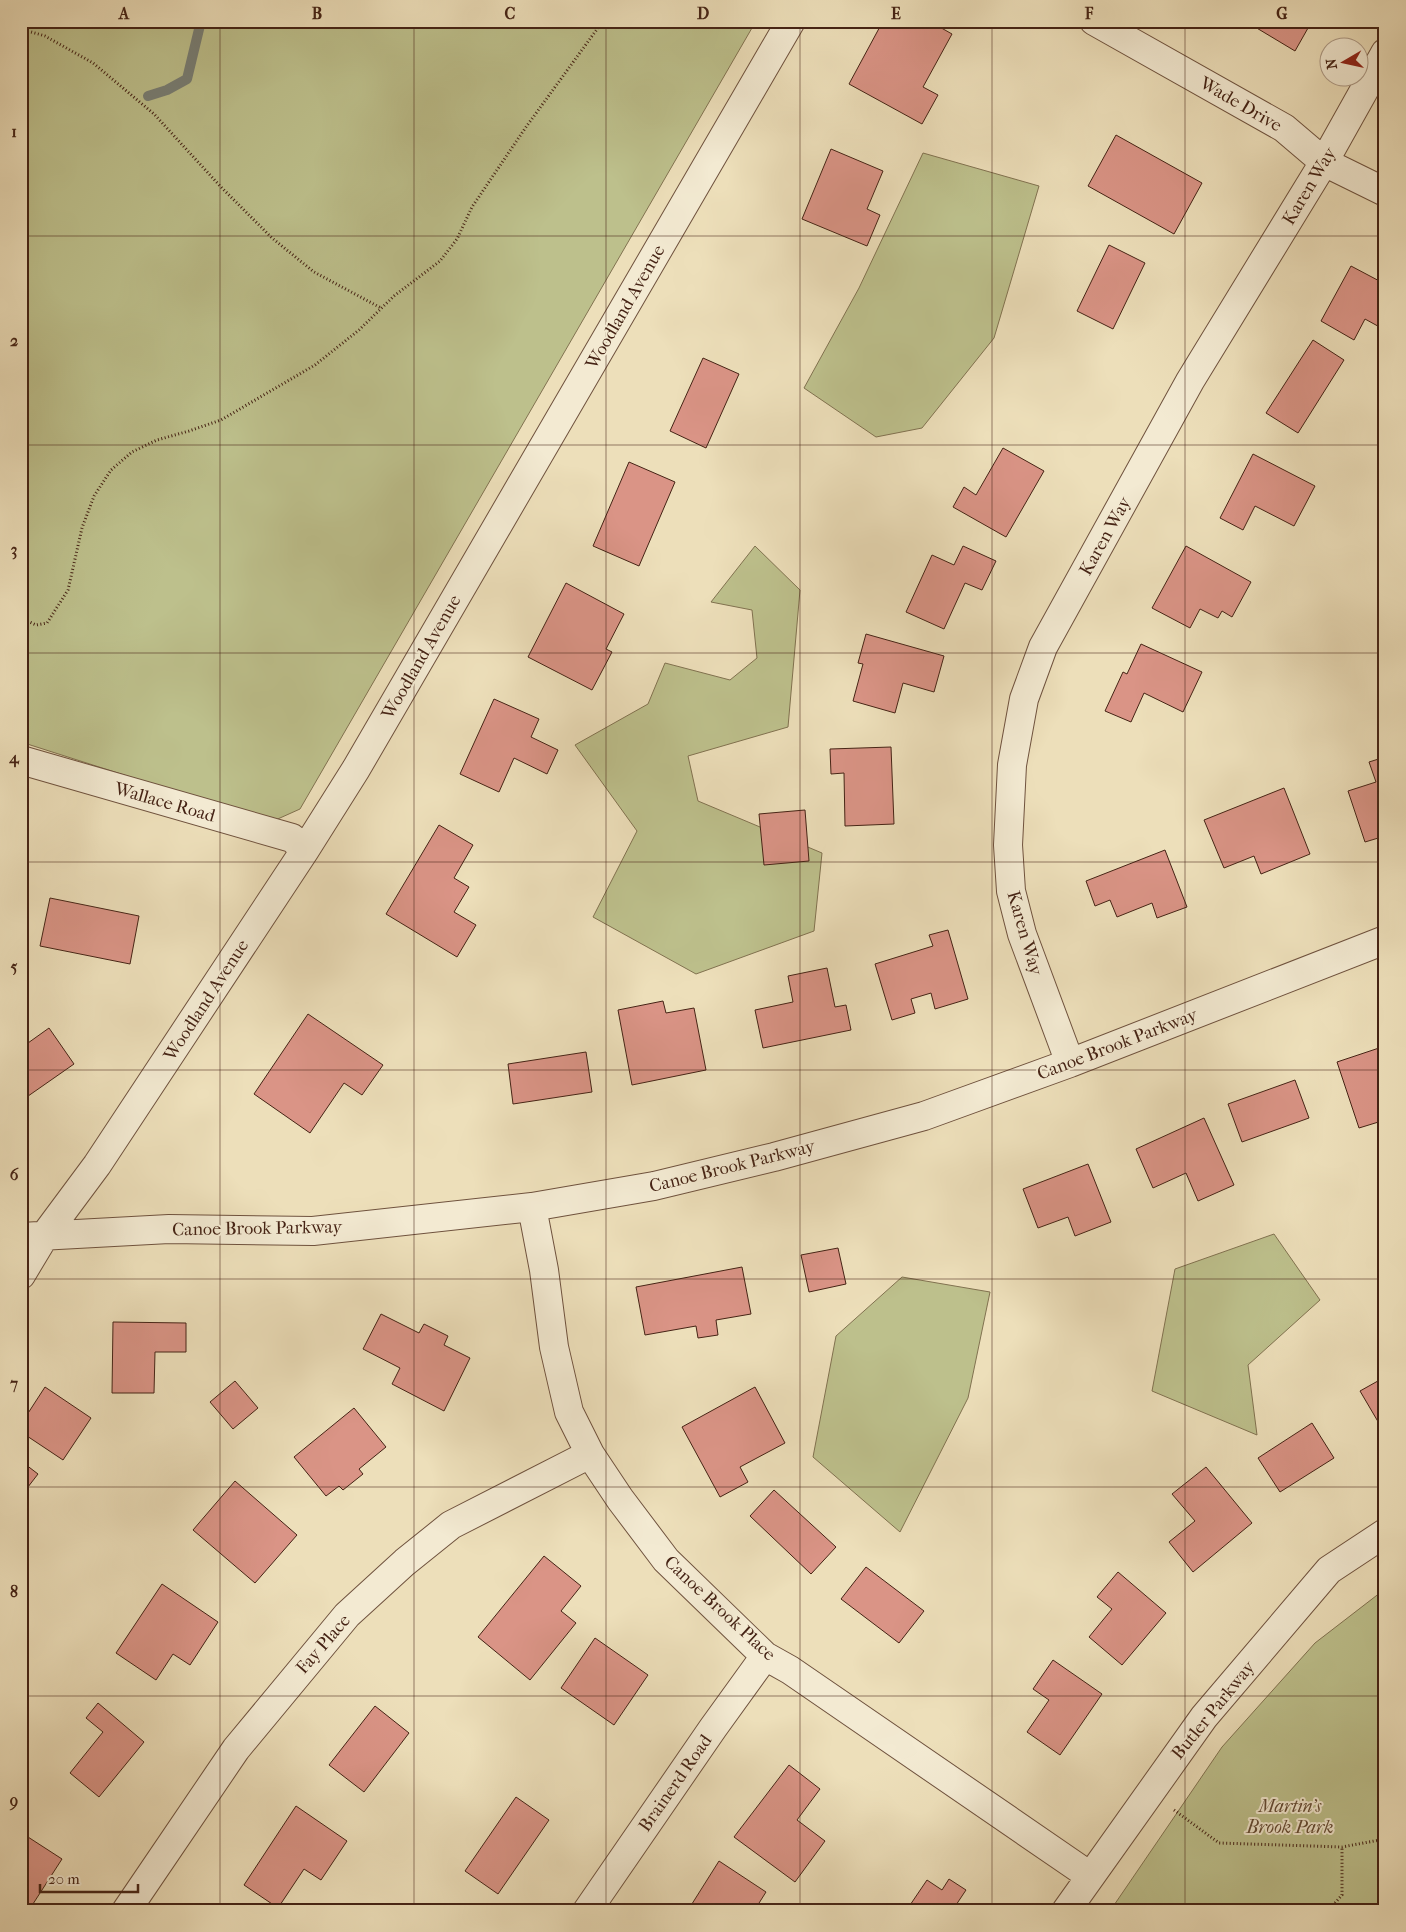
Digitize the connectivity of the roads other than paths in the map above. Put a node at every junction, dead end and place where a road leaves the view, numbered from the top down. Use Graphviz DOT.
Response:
graph roads {
  1 [pos="791,21"];
  2 [pos="1094,21"];
  3 [pos="1385,53"];
  4 [pos="1324,162"];
  5 [pos="1385,192"];
  6 [pos="21,760"];
  7 [pos="305,850"];
  8 [pos="1385,940"];
  9 [pos="1070,1063"];
  10 [pos="532,1207"];
  11 [pos="21,1218"];
  12 [pos="33,1236"];
  13 [pos="21,1275"];
  14 [pos="590,1454"];
  15 [pos="1385,1533"];
  16 [pos="765,1656"];
  17 [pos="1090,1876"];
  18 [pos="126,1911"];
  19 [pos="586,1911"];
  20 [pos="1066,1911"];
  1 -- 7 [label="street, Woodland Avenue"];
  2 -- 4 [label="street, Wade Drive"];
  3 -- 4 [label="street, Karen Way"];
  4 -- 5 [label="street, Wade Drive"];
  4 -- 9 [label="street, Karen Way"];
  6 -- 7 [label="street, Wallace Road"];
  7 -- 12 [label="street, Woodland Avenue"];
  8 -- 9 [label="street, Canoe Brook Parkway"];
  9 -- 10 [label="street, Canoe Brook Parkway"];
  10 -- 12 [label="street, Canoe Brook Parkway"];
  10 -- 14 [label="street, Canoe Brook Place"];
  11 -- 12 [label="street"];
  12 -- 13 [label="street, Woodland Avenue"];
  14 -- 16 [label="street, Canoe Brook Place"];
  14 -- 18 [label="street, Fay Place"];
  15 -- 17 [label="street, Butler Parkway"];
  16 -- 17 [label="street, Canoe Brook Place"];
  16 -- 19 [label="street, Brainerd Road"];
  17 -- 20 [label="street, Butler Parkway"];
}
